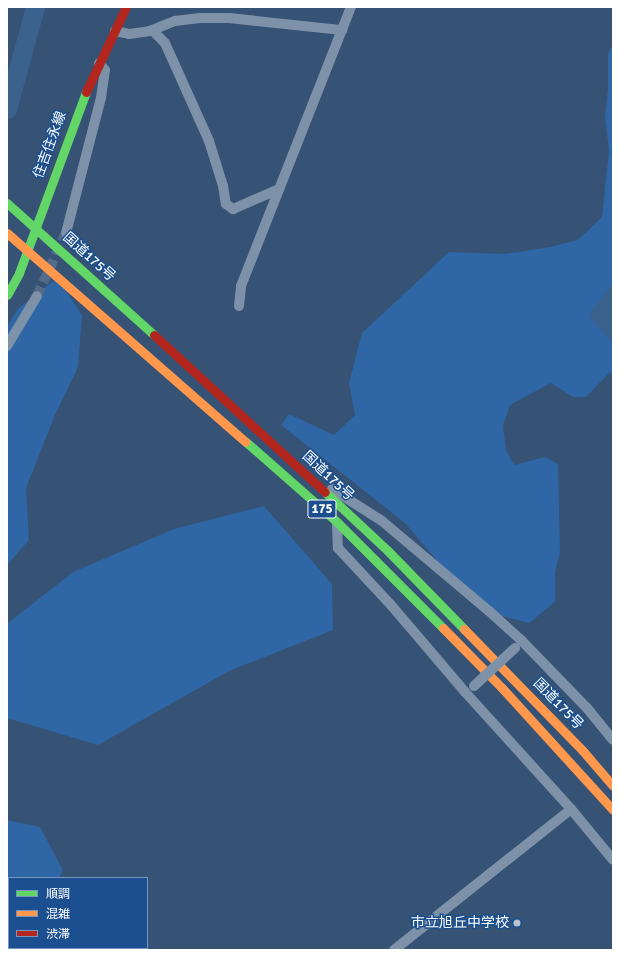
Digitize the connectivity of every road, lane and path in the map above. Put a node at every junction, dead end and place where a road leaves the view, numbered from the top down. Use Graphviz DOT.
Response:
graph roads {
  1 [pos="126,7"];
  2 [pos="351,7"];
  3 [pos="152,30"];
  4 [pos="342,30"];
  5 [pos="115,31"];
  6 [pos="99,63"];
  7 [pos="279,189"];
  8 [pos="7,203"];
  9 [pos="35,227"];
  10 [pos="66,233"];
  11 [pos="7,234"];
  12 [pos="28,249"];
  13 [pos="7,295"];
  14 [pos="37,296"];
  15 [pos="239,306"];
  16 [pos="7,346"];
  17 [pos="299,468"];
  18 [pos="337,522"];
  19 [pos="518,644"];
  20 [pos="469,689"];
  21 [pos="613,740"];
  22 [pos="613,786"];
  23 [pos="571,810"];
  24 [pos="613,810"];
  25 [pos="613,860"];
  26 [pos="394,950"];
  1 -- 5 [label="main road, 住吉住永線"];
  2 -- 4 [label="street"];
  3 -- 4 [label="street"];
  3 -- 5 [label="street"];
  3 -- 7 [label="street"];
  4 -- 7 [label="street"];
  5 -- 6 [label="main road, 住吉住永線"];
  6 -- 9 [label="main road, 住吉住永線"];
  6 -- 10 [label="street"];
  7 -- 15 [label="street"];
  8 -- 9 [label="main road, 国道175号 / 175"];
  9 -- 12 [label="main road, 住吉住永線"];
  9 -- 17 [label="main road, 国道175号 / 175"];
  11 -- 12 [label="main road, 国道175号 / 175"];
  12 -- 13 [label="main road, 住吉住永線"];
  12 -- 18 [label="main road, 国道175号 / 175"];
  14 -- 16 [label="street"];
  17 -- 19 [label="street"];
  17 -- 22 [label="main road, 国道175号 / 175"];
  18 -- 20 [label="street"];
  18 -- 24 [label="main road, 国道175号 / 175"];
  19 -- 20 [label="street, bridge"];
  19 -- 21 [label="street"];
  20 -- 23 [label="street"];
  23 -- 25 [label="street"];
  23 -- 26 [label="street"];
}
